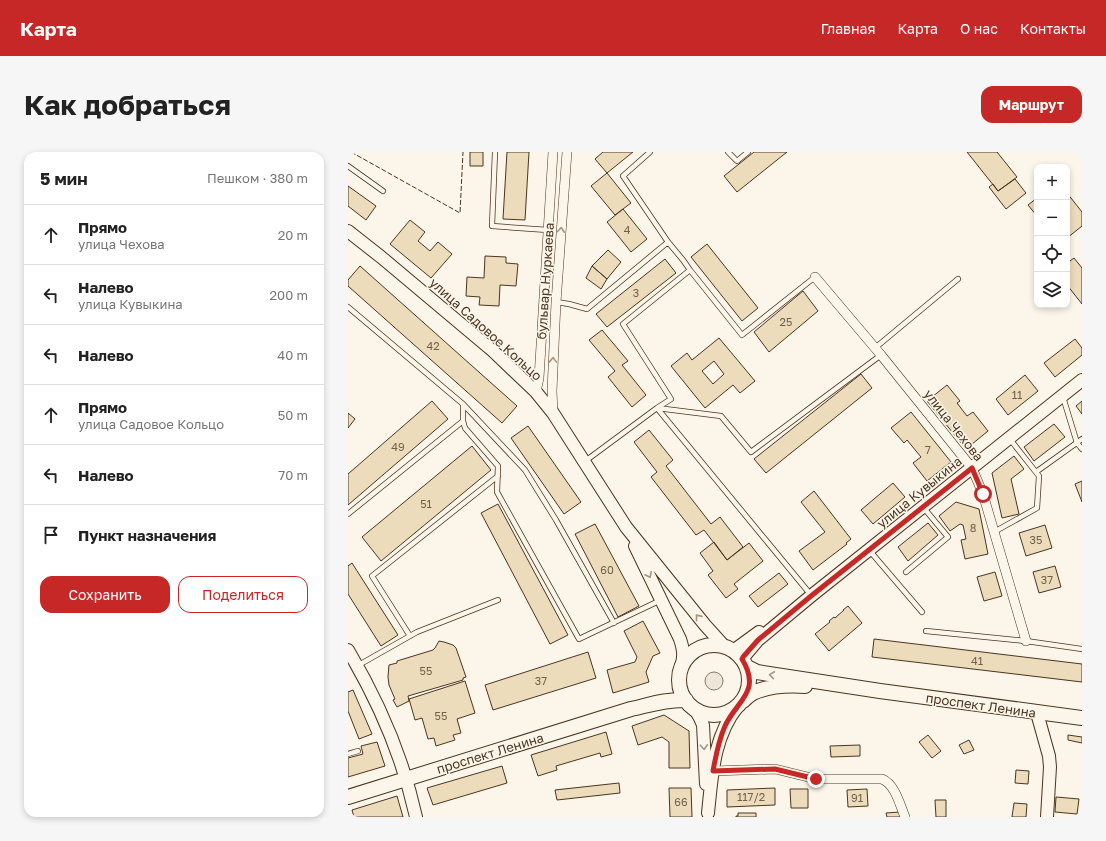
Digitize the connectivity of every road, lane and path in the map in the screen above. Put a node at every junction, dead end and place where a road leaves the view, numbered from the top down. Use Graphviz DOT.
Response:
graph roads {
  1 [pos="495,152"];
  2 [pos="554,152"];
  3 [pos="567,152"];
  4 [pos="650,152"];
  5 [pos="728,152"];
  6 [pos="748,152"];
  7 [pos="348,166"];
  8 [pos="383,191"];
  9 [pos="548,230"];
  10 [pos="348,231"];
  11 [pos="668,242"];
  12 [pos="690,270"];
  13 [pos="815,277"];
  14 [pos="958,279"];
  15 [pos="556,302"];
  16 [pos="348,307"];
  17 [pos="875,348"];
  18 [pos="882,355"];
  19 [pos="1082,380"];
  20 [pos="536,392"];
  21 [pos="1062,396"];
  22 [pos="463,404"];
  23 [pos="657,408"];
  24 [pos="552,413"];
  25 [pos="463,421"];
  26 [pos="1009,438"];
  27 [pos="1082,439"];
  28 [pos="1077,443"];
  29 [pos="1082,449"];
  30 [pos="584,462"];
  31 [pos="972,468"];
  32 [pos="1036,472"];
  33 [pos="498,476"];
  34 [pos="923,507"];
  35 [pos="348,514"];
  36 [pos="626,527"];
  37 [pos="994,532"];
  38 [pos="869,550"];
  39 [pos="906,572"];
  40 [pos="811,596"];
  41 [pos="498,600"];
  42 [pos="661,600"];
  43 [pos="922,612"];
  44 [pos="614,622"];
  45 [pos="926,631"];
  46 [pos="410,636"];
  47 [pos="1026,641"];
  48 [pos="1082,649"];
  49 [pos="348,650"];
  50 [pos="736,656"];
  51 [pos="357,666"];
  52 [pos="680,675"];
  53 [pos="880,691"];
  54 [pos="740,703"];
  55 [pos="690,705"];
  56 [pos="631,709"];
  57 [pos="1037,713"];
  58 [pos="1082,718"];
  59 [pos="358,752"];
  60 [pos="348,754"];
  61 [pos="713,771"];
  62 [pos="407,779"];
  63 [pos="348,797"];
  64 [pos="708,815"];
  65 [pos="416,817"];
  66 [pos="905,817"];
  67 [pos="1047,817"];
  1 -- 9 [label="lane"];
  2 -- 9 [label="street, бульвар Нуркаева"];
  15 -- 3 [label="street, бульвар Нуркаева, one-way"];
  4 -- 11 [label="lane"];
  5 -- 6 [label="lane"];
  7 -- 8 [label="lane"];
  9 -- 20 [label="street, бульвар Нуркаева"];
  10 -- 20 [label="main road, улица Садовое Кольцо"];
  11 -- 12 [label="lane"];
  11 -- 15 [label="lane"];
  12 -- 13 [label="lane"];
  12 -- 23 [label="lane"];
  13 -- 17 [label="street, улица Чехова"];
  14 -- 17 [label="lane"];
  24 -- 15 [label="street, бульвар Нуркаева, one-way"];
  16 -- 22 [label="lane"];
  17 -- 18 [label="street, улица Чехова"];
  18 -- 23 [label="lane"];
  18 -- 31 [label="street, улица Чехова"];
  19 -- 21 [label="main road, улица Кувыкина"];
  20 -- 24 [label="main road, улица Садовое Кольцо"];
  21 -- 26 [label="main road, улица Кувыкина"];
  21 -- 28 [label="lane"];
  22 -- 25 [label="lane"];
  22 -- 44 [label="lane"];
  23 -- 30 [label="lane"];
  23 -- 40 [label="lane"];
  24 -- 30 [label="main road, улица Садовое Кольцо"];
  25 -- 33 [label="lane"];
  25 -- 35 [label="lane"];
  26 -- 31 [label="main road, улица Кувыкина"];
  26 -- 32 [label="lane"];
  27 -- 28 [label="lane"];
  28 -- 29 [label="lane"];
  28 -- 32 [label="lane"];
  30 -- 36 [label="main road, улица Садовое Кольцо"];
  31 -- 34 [label="main road, улица Кувыкина"];
  31 -- 37 [label="street, улица Чехова"];
  32 -- 37 [label="lane"];
  33 -- 44 [label="lane"];
  33 -- 46 [label="lane"];
  34 -- 38 [label="main road, улица Кувыкина"];
  34 -- 39 [label="lane"];
  36 -- 42 [label="main road, улица Садовое Кольцо, one-way"];
  50 -- 36 [label="main road, улица Садовое Кольцо, one-way"];
  37 -- 47 [label="street, улица Чехова"];
  38 -- 40 [label="main road, улица Кувыкина"];
  38 -- 43 [label="lane"];
  40 -- 50 [label="main road, улица Кувыкина"];
  41 -- 46 [label="lane"];
  42 -- 44 [label="lane"];
  42 -- 52 [label="main road, улица Садовое Кольцо"];
  45 -- 47 [label="lane"];
  46 -- 51 [label="lane"];
  47 -- 48 [label="lane"];
  49 -- 51 [label="main road"];
  50 -- 52 [label="main road"];
  53 -- 50 [label="main road, проспект Ленина, one-way"];
  50 -- 54 [label="main road"];
  51 -- 62 [label="main road"];
  52 -- 55 [label="main road"];
  52 -- 56 [label="main road, проспект Ленина"];
  53 -- 54 [label="main road, проспект Ленина"];
  53 -- 57 [label="main road, проспект Ленина"];
  54 -- 55 [label="main road"];
  54 -- 61 [label="main road"];
  55 -- 56 [label="main road, проспект Ленина"];
  55 -- 64 [label="main road, one-way"];
  56 -- 62 [label="main road, проспект Ленина"];
  57 -- 58 [label="main road, проспект Ленина"];
  57 -- 67 [label="main road"];
  59 -- 60 [label="lane"];
  61 -- 64 [label="main road"];
  61 -- 66 [label="street"];
  62 -- 63 [label="main road, проспект Ленина"];
  62 -- 65 [label="main road"];
}
